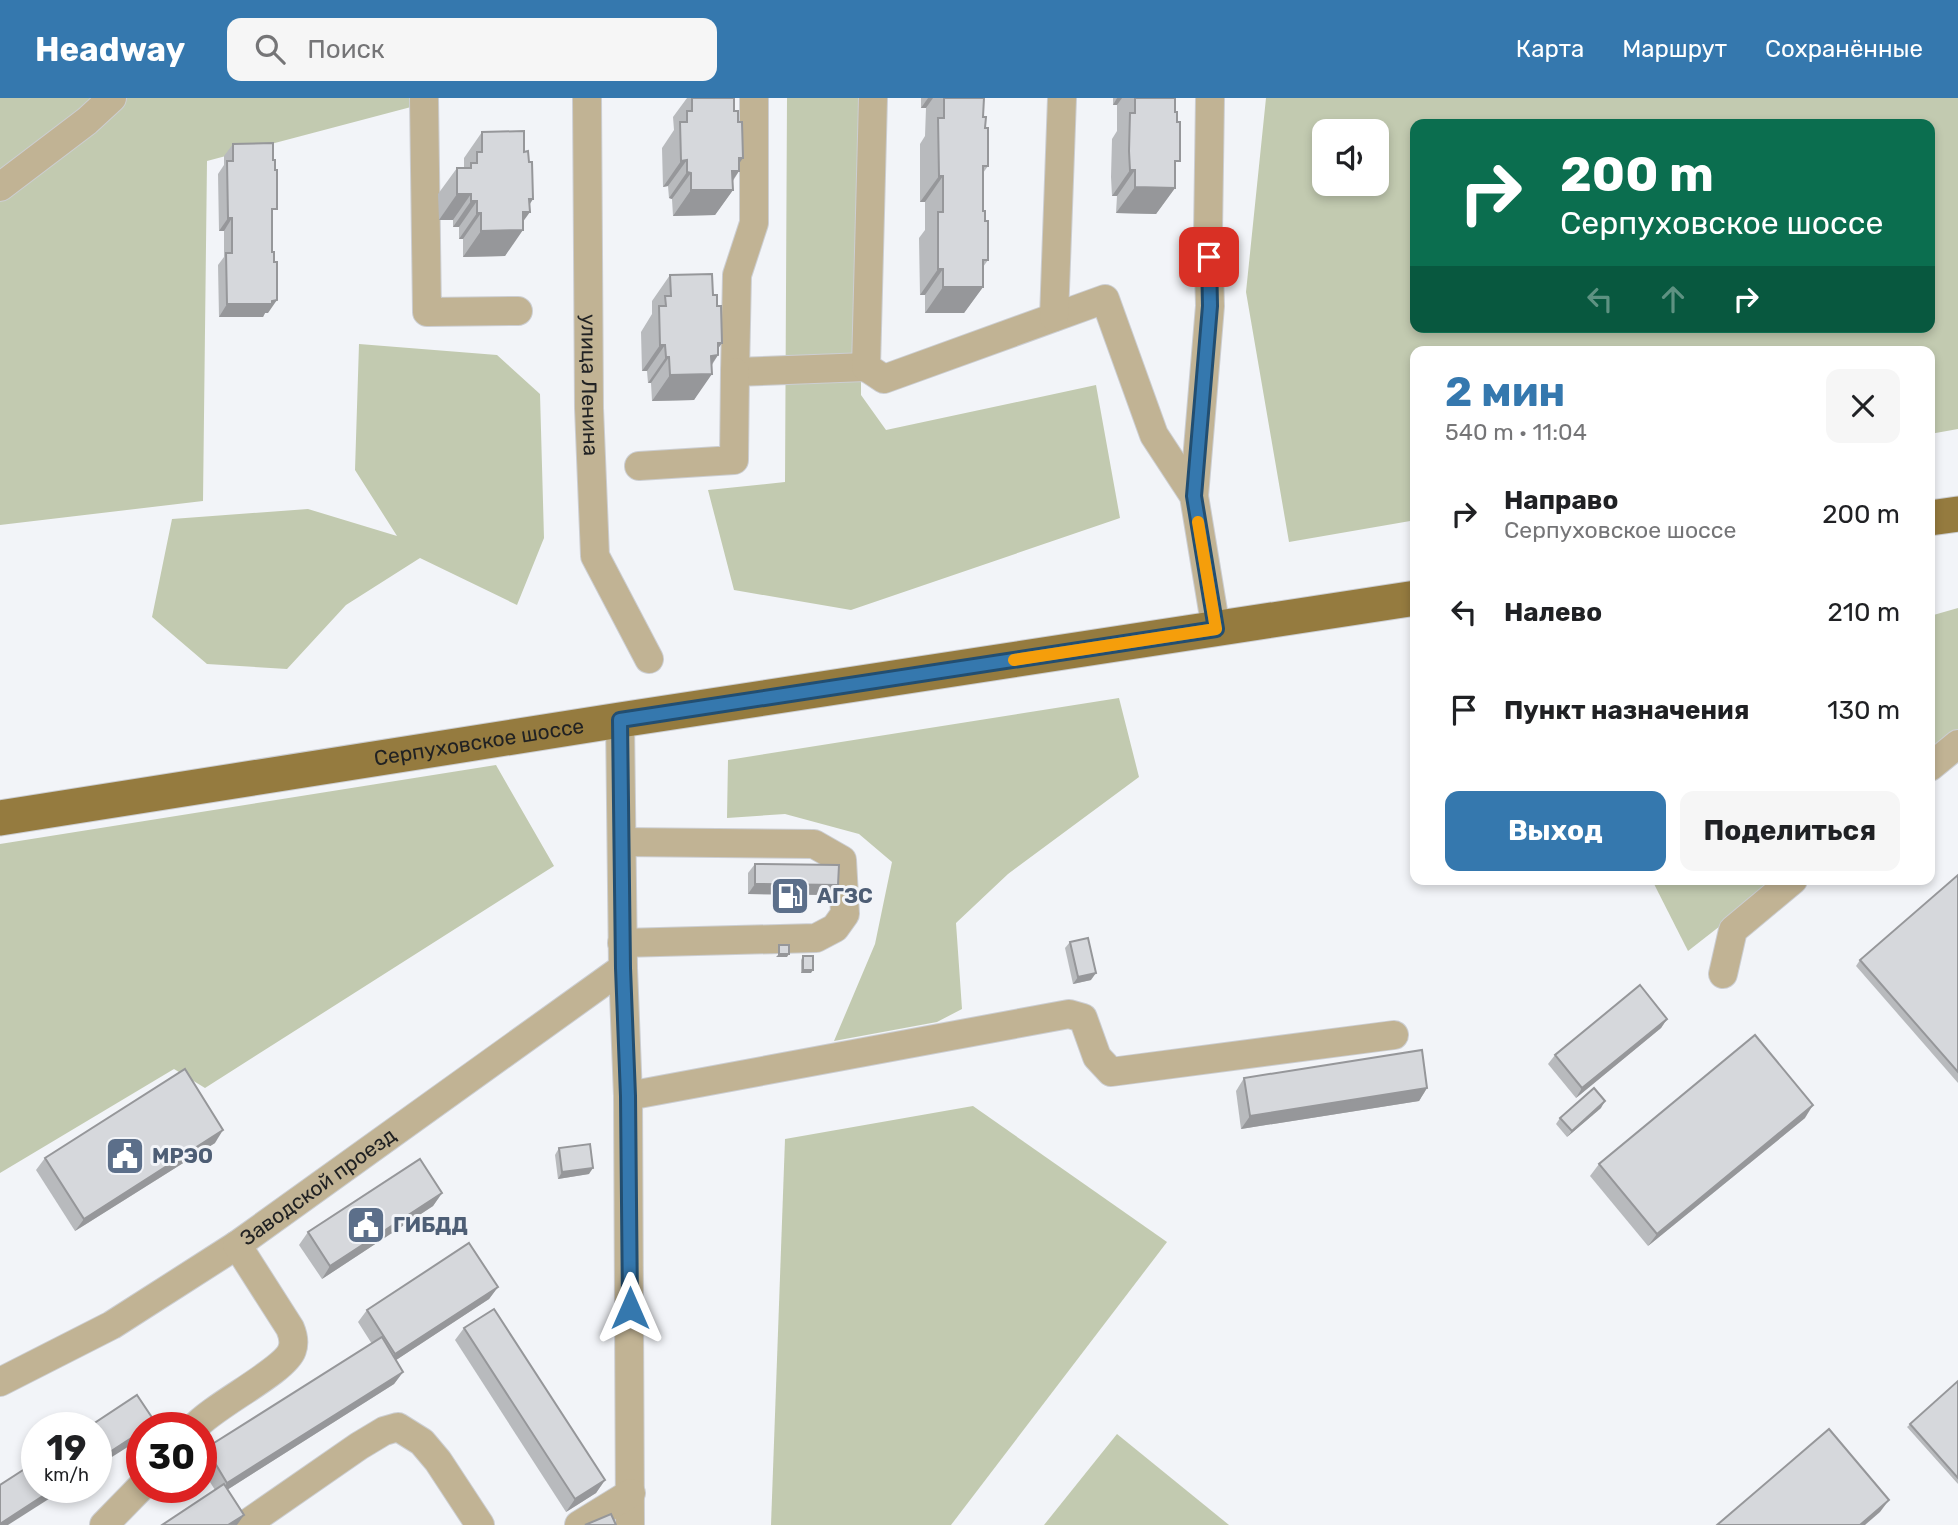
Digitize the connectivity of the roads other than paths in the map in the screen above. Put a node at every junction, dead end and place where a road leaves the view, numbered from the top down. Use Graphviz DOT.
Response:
graph roads {
  1 [pos="112,98"];
  2 [pos="424,98"];
  3 [pos="587,98"];
  4 [pos="754,98"];
  5 [pos="873,98"];
  6 [pos="1062,98"];
  7 [pos="1210,98"];
  8 [pos="0,187"];
  9 [pos="518,312"];
  10 [pos="1054,317"];
  11 [pos="866,367"];
  12 [pos="736,372"];
  13 [pos="639,466"];
  14 [pos="1194,496"];
  15 [pos="1958,514"];
  16 [pos="1935,517"];
  17 [pos="1410,599"];
  18 [pos="1216,629"];
  19 [pos="649,659"];
  20 [pos="620,720"];
  21 [pos="1958,744"];
  22 [pos="1935,763"];
  23 [pos="0,818"];
  24 [pos="622,842"];
  25 [pos="1787,885"];
  26 [pos="623,956"];
  27 [pos="1723,974"];
  28 [pos="1394,1035"];
  29 [pos="628,1096"];
  30 [pos="237,1245"];
  31 [pos="0,1382"];
  32 [pos="212,1412"];
  33 [pos="631,1493"];
  34 [pos="126,1502"];
  35 [pos="104,1525"];
  36 [pos="245,1525"];
  37 [pos="480,1525"];
  38 [pos="579,1525"];
  39 [pos="630,1525"];
  1 -- 8 [label="street"];
  2 -- 9 [label="street"];
  3 -- 19 [label="street, улица Ленина"];
  4 -- 12 [label="street"];
  5 -- 11 [label="street"];
  6 -- 10 [label="street"];
  7 -- 14 [label="street"];
  10 -- 11 [label="street"];
  10 -- 14 [label="street"];
  11 -- 12 [label="street"];
  12 -- 13 [label="street"];
  14 -- 18 [label="street"];
  15 -- 16 [label="main road"];
  17 -- 18 [label="main road, Серпуховское шоссе"];
  18 -- 20 [label="main road, Серпуховское шоссе"];
  20 -- 23 [label="main road, Серпуховское шоссе"];
  20 -- 24 [label="street"];
  21 -- 22 [label="street"];
  24 -- 26 [label="street"];
  24 -- 26 [label="street"];
  25 -- 27 [label="street"];
  26 -- 29 [label="street"];
  26 -- 30 [label="street, Заводской проезд"];
  28 -- 29 [label="street"];
  29 -- 33 [label="street"];
  30 -- 31 [label="street, Заводской проезд"];
  30 -- 32 [label="street"];
  33 -- 38 [label="street"];
  33 -- 39 [label="street"];
  34 -- 35 [label="street"];
  36 -- 37 [label="street"];
}
